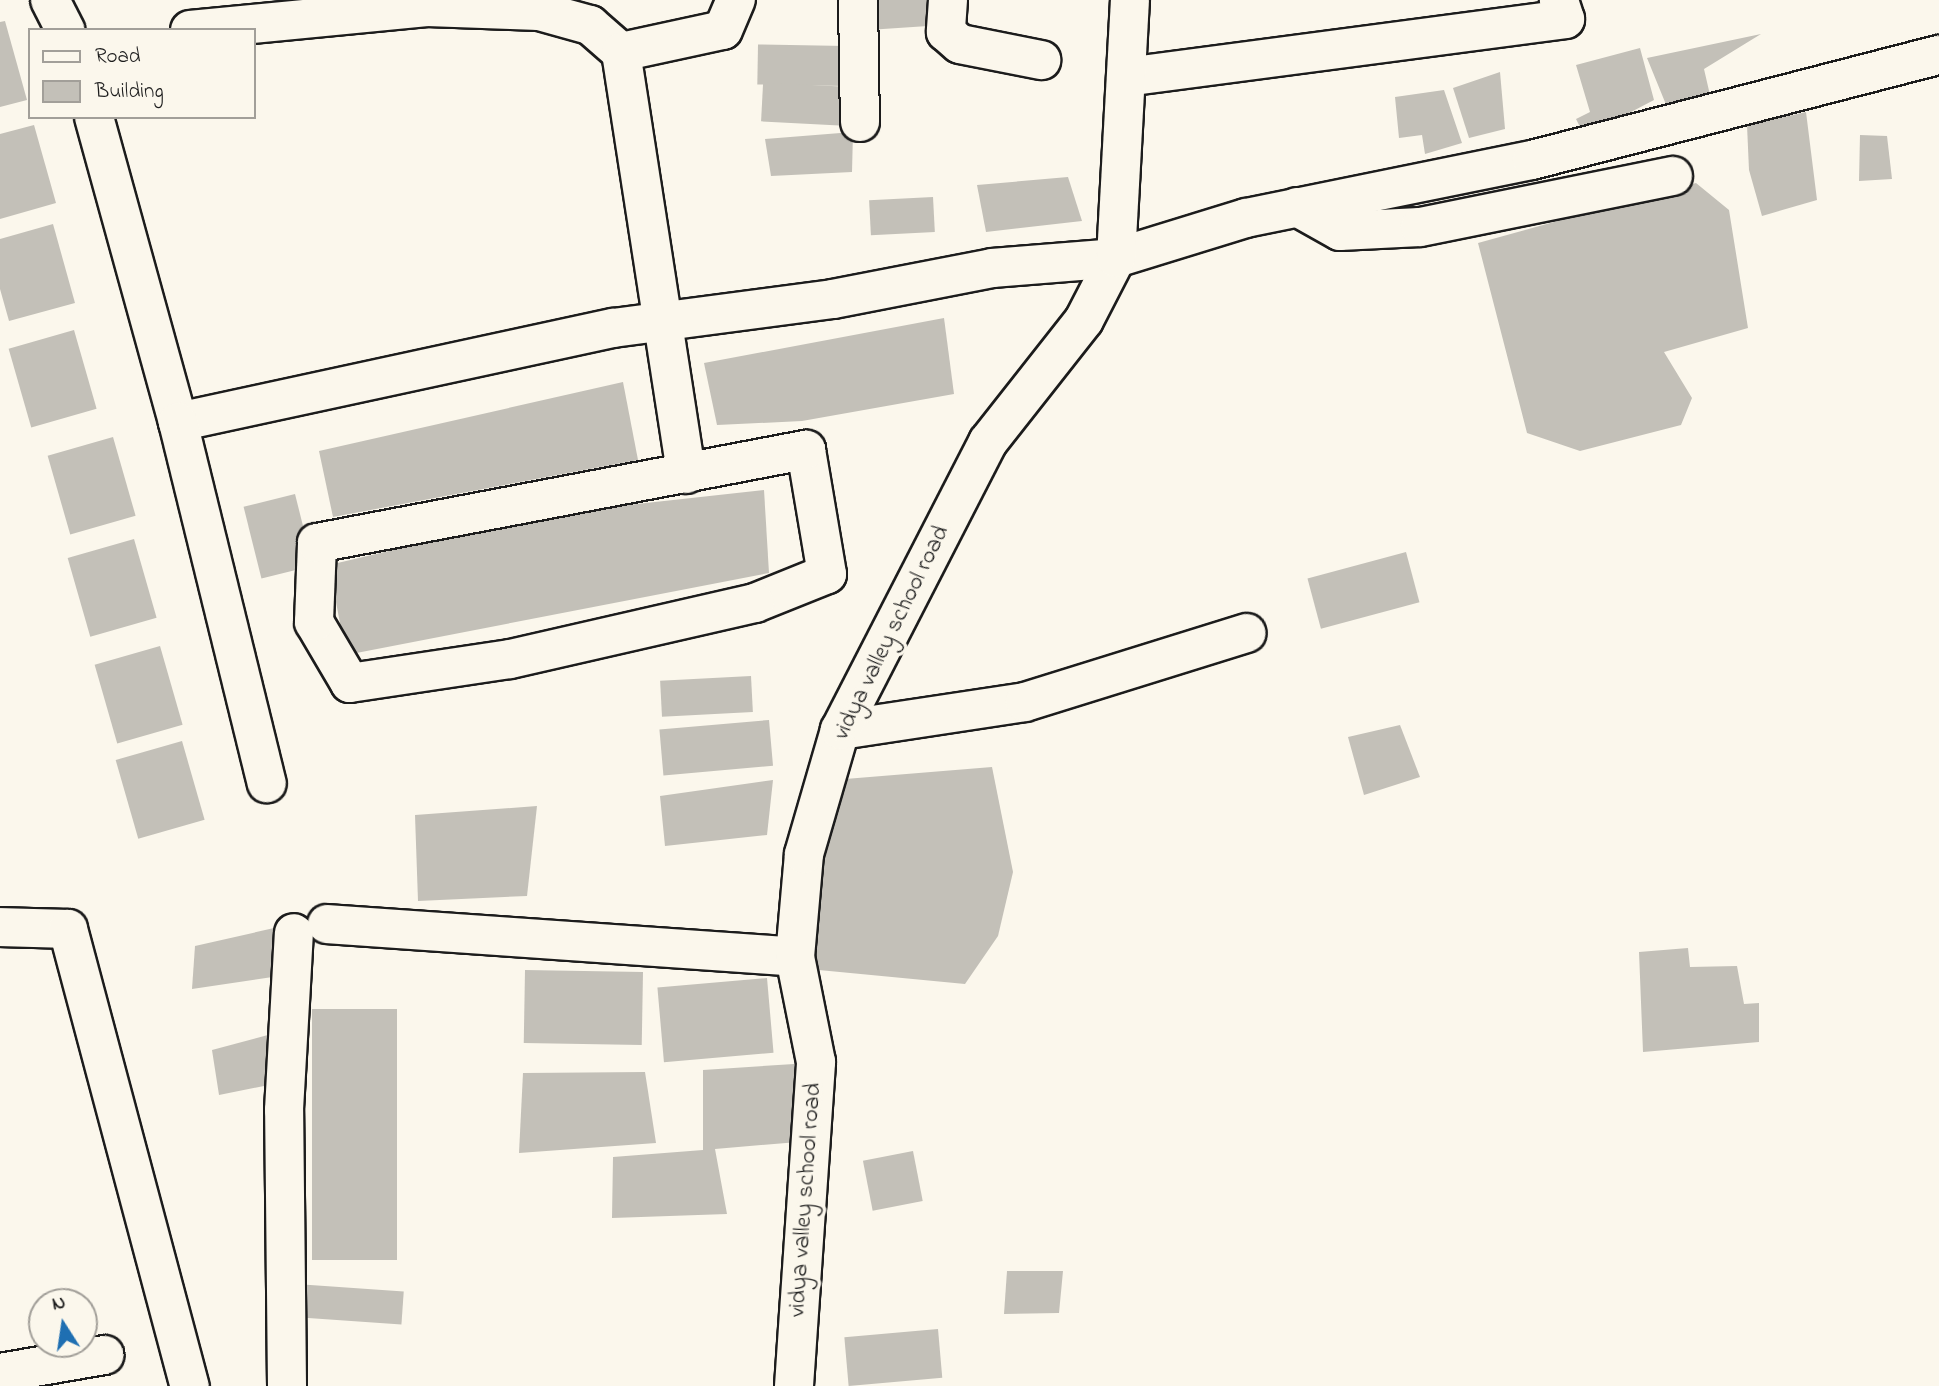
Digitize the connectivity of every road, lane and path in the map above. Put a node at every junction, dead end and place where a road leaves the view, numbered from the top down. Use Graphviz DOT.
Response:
graph roads {
  1 [pos="50,0"];
  2 [pos="736,0"];
  3 [pos="858,0"];
  4 [pos="948,0"];
  5 [pos="1130,0"];
  6 [pos="1559,0"];
  7 [pos="467,4"];
  8 [pos="226,11"];
  9 [pos="64,28"];
  10 [pos="194,28"];
  11 [pos="621,52"];
  12 [pos="1939,55"];
  13 [pos="1041,60"];
  14 [pos="1126,77"];
  15 [pos="95,119"];
  16 [pos="860,122"];
  17 [pos="1673,177"];
  18 [pos="1297,208"];
  19 [pos="1116,258"];
  20 [pos="664,322"];
  21 [pos="178,422"];
  22 [pos="686,474"];
  23 [pos="1247,633"];
  24 [pos="840,730"];
  25 [pos="267,783"];
  26 [pos="0,927"];
  27 [pos="795,957"];
  28 [pos="104,1355"];
  29 [pos="0,1373"];
  30 [pos="190,1386"];
  31 [pos="287,1386"];
  32 [pos="794,1386"];
  1 -- 9 [label="street"];
  2 -- 11 [label="street"];
  3 -- 16 [label="street"];
  4 -- 13 [label="street"];
  5 -- 14 [label="street"];
  6 -- 14 [label="street"];
  7 -- 8 [label="street"];
  7 -- 11 [label="street"];
  8 -- 10 [label="street"];
  11 -- 20 [label="street"];
  12 -- 18 [label="street"];
  14 -- 19 [label="street"];
  15 -- 21 [label="street"];
  17 -- 18 [label="street"];
  18 -- 19 [label="street"];
  19 -- 20 [label="street"];
  19 -- 24 [label="street, vidya valley school road"];
  20 -- 21 [label="street"];
  20 -- 22 [label="street"];
  21 -- 25 [label="street"];
  22 -- 22 [label="street"];
  23 -- 24 [label="street"];
  24 -- 27 [label="street, vidya valley school road"];
  26 -- 30 [label="street"];
  27 -- 31 [label="street"];
  27 -- 32 [label="street, vidya valley school road"];
  28 -- 29 [label="street"];
}
